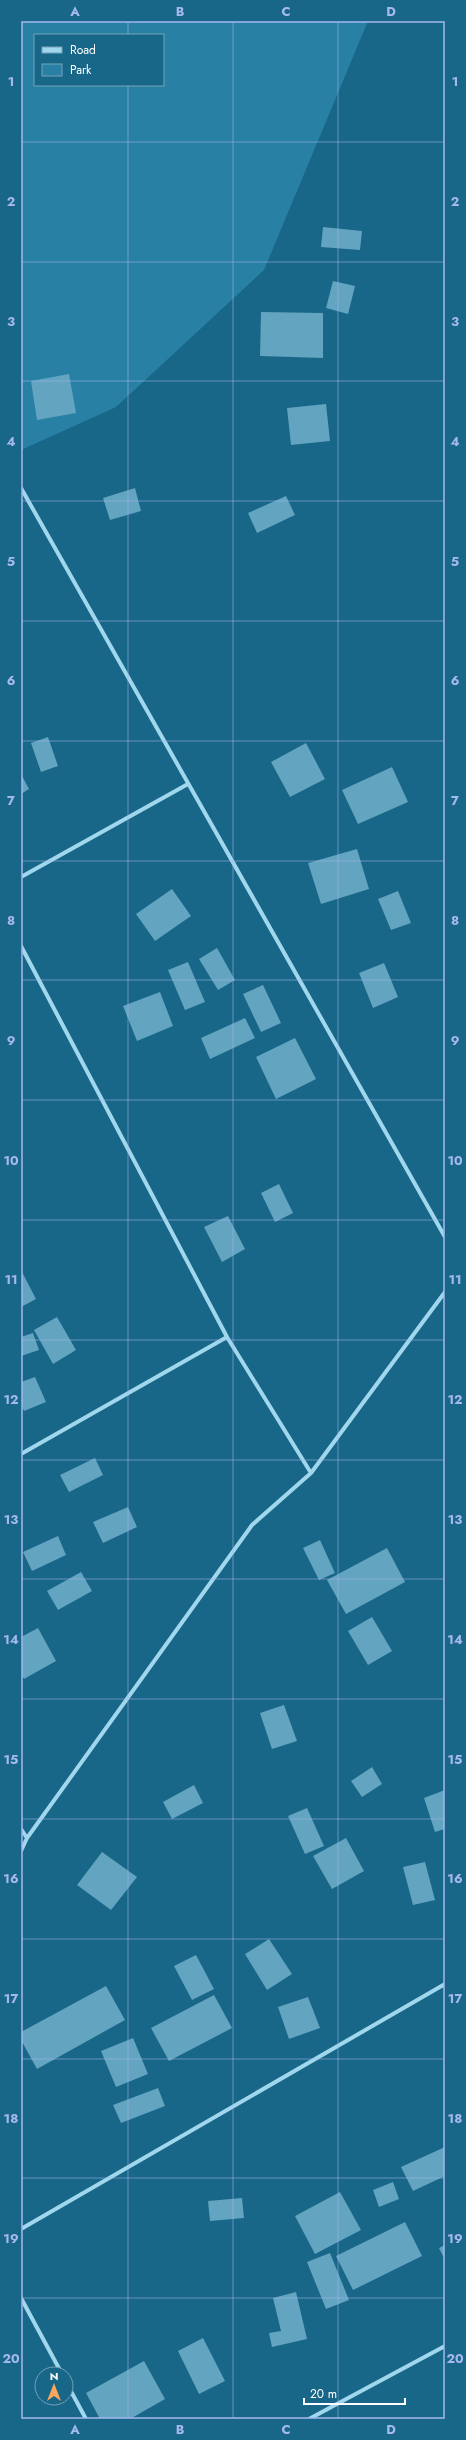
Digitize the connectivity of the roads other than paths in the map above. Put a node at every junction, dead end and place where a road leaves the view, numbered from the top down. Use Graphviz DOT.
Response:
graph roads {
  1 [pos="21,488"];
  2 [pos="188,784"];
  3 [pos="21,877"];
  4 [pos="21,946"];
  5 [pos="445,1237"];
  6 [pos="445,1292"];
  7 [pos="227,1337"];
  8 [pos="21,1454"];
  9 [pos="312,1473"];
  10 [pos="21,1828"];
  11 [pos="27,1838"];
  12 [pos="21,1851"];
  13 [pos="444,1985"];
  14 [pos="21,2229"];
  15 [pos="21,2298"];
  16 [pos="445,2346"];
  17 [pos="58,2366"];
  18 [pos="74,2397"];
  19 [pos="86,2419"];
  20 [pos="309,2419"];
  1 -- 2 [label="street"];
  2 -- 3 [label="street"];
  2 -- 5 [label="street"];
  4 -- 7 [label="street"];
  6 -- 9 [label="street"];
  7 -- 8 [label="street"];
  7 -- 9 [label="street"];
  9 -- 11 [label="street"];
  10 -- 11 [label="street"];
  11 -- 12 [label="street"];
  13 -- 14 [label="street"];
  15 -- 17 [label="street"];
  16 -- 20 [label="street"];
  18 -- 19 [label="street"];
}
